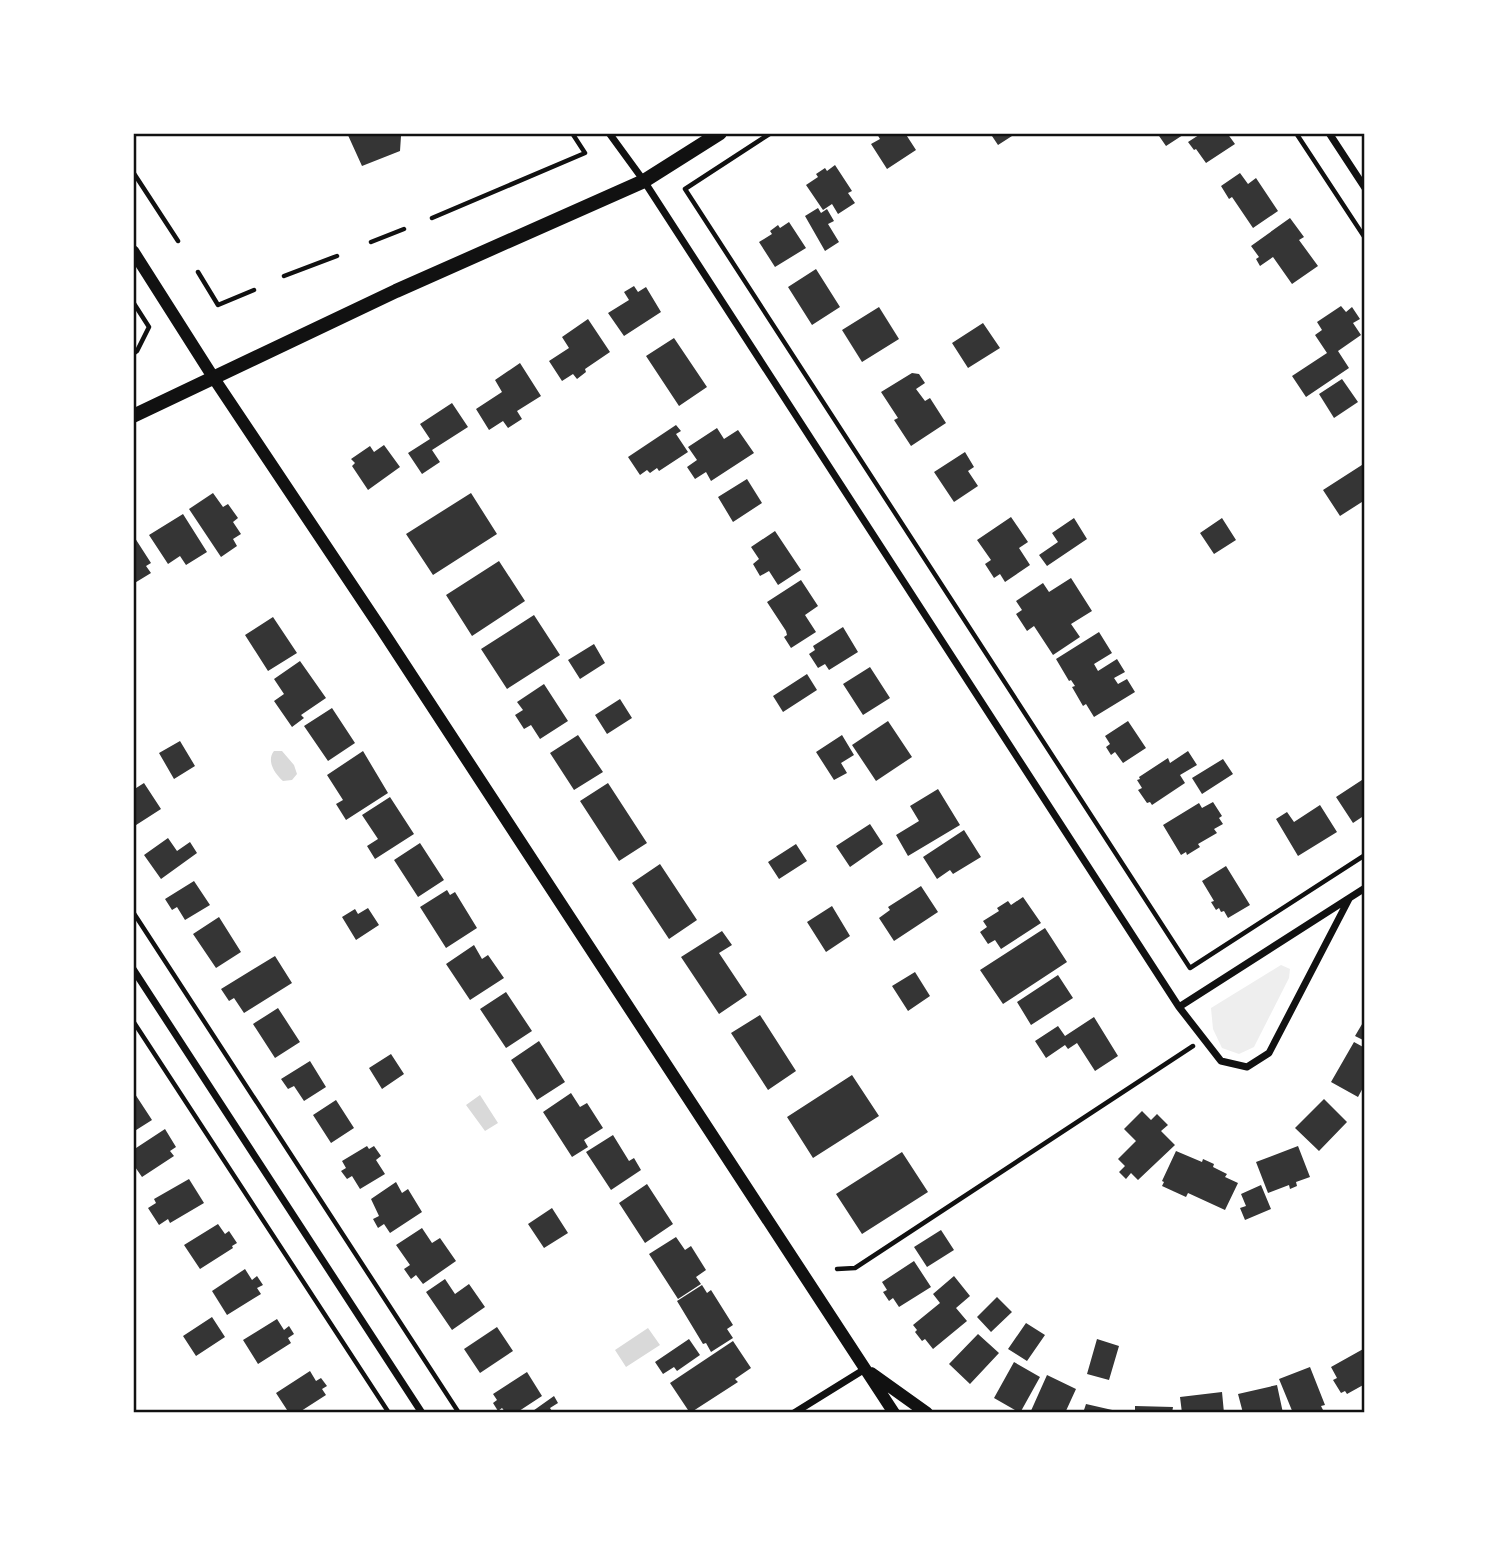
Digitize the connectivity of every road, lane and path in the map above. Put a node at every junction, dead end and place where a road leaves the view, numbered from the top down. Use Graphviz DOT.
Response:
graph roads {
  1 [pos="572,133"];
  2 [pos="609,133"];
  3 [pos="720,133"];
  4 [pos="771,133"];
  5 [pos="1296,133"];
  6 [pos="1329,133"];
  7 [pos="133,172"];
  8 [pos="644,181"];
  9 [pos="1365,188"];
  10 [pos="432,218"];
  11 [pos="404,229"];
  12 [pos="1365,238"];
  13 [pos="178,241"];
  14 [pos="371,242"];
  15 [pos="133,251"];
  16 [pos="337,256"];
  17 [pos="198,272"];
  18 [pos="284,276"];
  19 [pos="254,290"];
  20 [pos="133,302"];
  21 [pos="133,354"];
  22 [pos="214,377"];
  23 [pos="133,416"];
  24 [pos="1365,855"];
  25 [pos="1365,888"];
  26 [pos="1349,899"];
  27 [pos="133,912"];
  28 [pos="133,969"];
  29 [pos="1179,1007"];
  30 [pos="133,1021"];
  31 [pos="1204,1038"];
  32 [pos="837,1269"];
  33 [pos="865,1368"];
  34 [pos="389,1413"];
  35 [pos="422,1413"];
  36 [pos="459,1413"];
  37 [pos="794,1413"];
  38 [pos="894,1413"];
  39 [pos="927,1413"];
  1 -- 10 [label="path"];
  2 -- 8 [label="street"];
  3 -- 8 [label="main road"];
  4 -- 24 [label="path"];
  5 -- 12 [label="path"];
  6 -- 9 [label="street"];
  7 -- 13 [label="path"];
  8 -- 22 [label="main road"];
  8 -- 29 [label="street"];
  11 -- 14 [label="path"];
  15 -- 22 [label="street"];
  16 -- 18 [label="path"];
  17 -- 19 [label="path"];
  20 -- 21 [label="path"];
  22 -- 23 [label="main road"];
  22 -- 33 [label="street"];
  25 -- 26 [label="street"];
  26 -- 29 [label="street"];
  26 -- 31 [label="street"];
  27 -- 36 [label="path"];
  28 -- 35 [label="street"];
  29 -- 31 [label="street"];
  30 -- 34 [label="path"];
  31 -- 32 [label="path"];
  33 -- 37 [label="street"];
  33 -- 38 [label="street"];
  33 -- 39 [label="street"];
}
